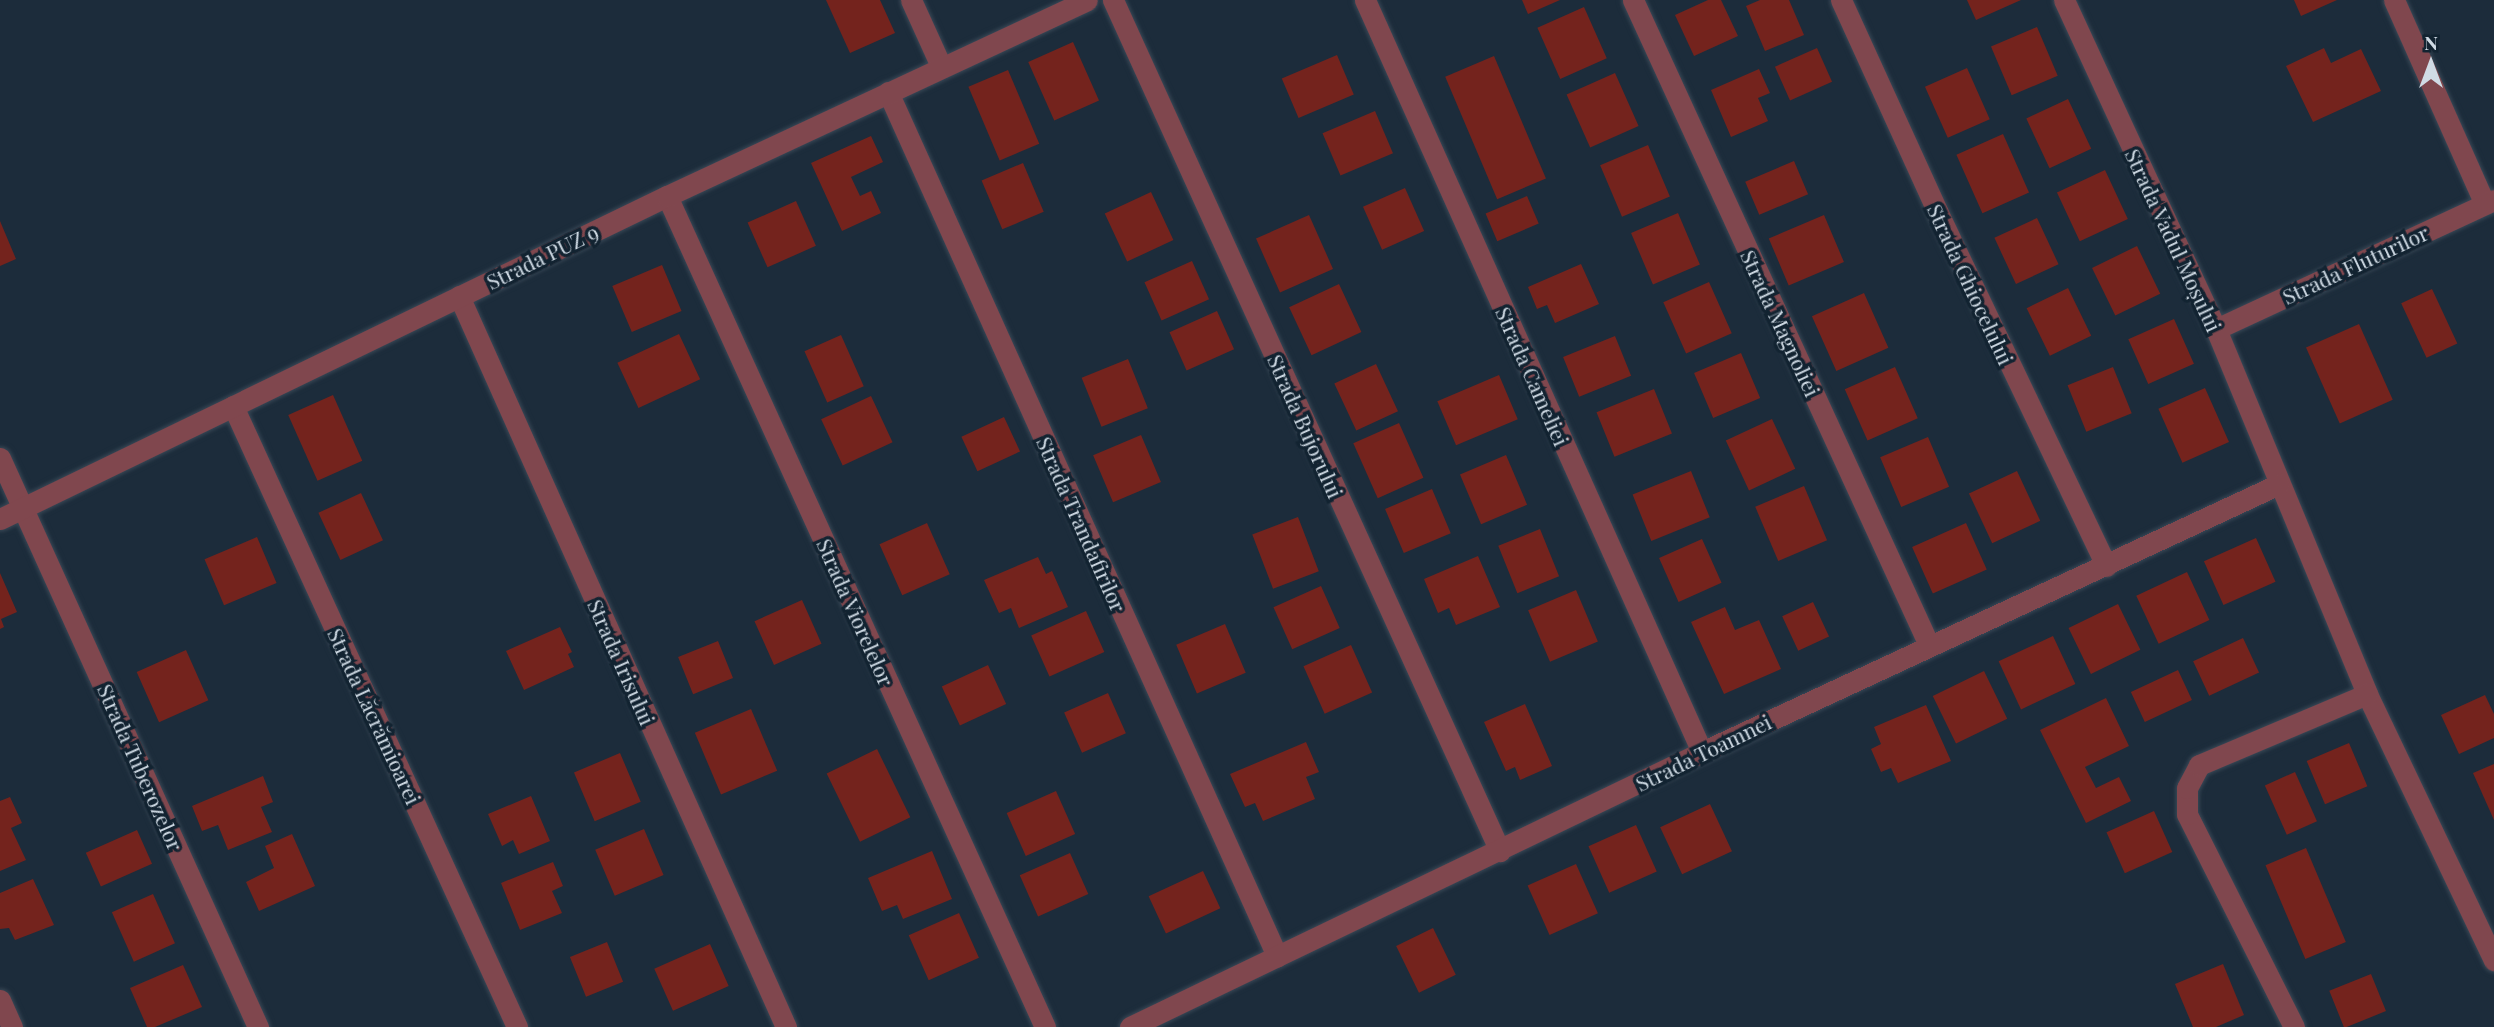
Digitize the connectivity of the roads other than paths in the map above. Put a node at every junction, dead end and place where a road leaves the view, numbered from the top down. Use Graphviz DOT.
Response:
graph roads {
  1 [pos="911,0"];
  2 [pos="1087,0"];
  3 [pos="1113,0"];
  4 [pos="1365,0"];
  5 [pos="1633,0"];
  6 [pos="1840,0"];
  7 [pos="2064,0"];
  8 [pos="2395,0"];
  9 [pos="941,66"];
  10 [pos="888,92"];
  11 [pos="667,196"];
  12 [pos="2490,202"];
  13 [pos="459,296"];
  14 [pos="2216,329"];
  15 [pos="233,406"];
  16 [pos="0,458"];
  17 [pos="2279,484"];
  18 [pos="24,507"];
  19 [pos="0,519"];
  20 [pos="2106,566"];
  21 [pos="1929,645"];
  22 [pos="2367,694"];
  23 [pos="1702,752"];
  24 [pos="1500,851"];
  25 [pos="1277,956"];
  26 [pos="2494,960"];
  27 [pos="0,1000"];
  28 [pos="12,1027"];
  29 [pos="258,1027"];
  30 [pos="517,1027"];
  31 [pos="786,1027"];
  32 [pos="1045,1027"];
  33 [pos="1130,1027"];
  34 [pos="2294,1027"];
  1 -- 9 [label="street"];
  2 -- 9 [label="street, Strada PUZ 9"];
  3 -- 24 [label="street, Strada Bujorului"];
  4 -- 23 [label="street, Strada Cameliei"];
  5 -- 21 [label="street, Strada Magnoliei"];
  6 -- 20 [label="street, Strada Ghiocelului"];
  7 -- 14 [label="street, Strada Vadul Moșului"];
  8 -- 12 [label="street"];
  9 -- 10 [label="street, Strada PUZ 9"];
  10 -- 11 [label="street, Strada PUZ 9"];
  10 -- 25 [label="street, Strada Trandafirilor"];
  11 -- 13 [label="street, Strada PUZ 9"];
  11 -- 32 [label="street, Strada Viorelelor"];
  12 -- 14 [label="street, Strada Fluturilor"];
  13 -- 15 [label="street, Strada PUZ 9"];
  13 -- 31 [label="street, Strada Irisului"];
  14 -- 17 [label="street, Strada Vadul Moșului"];
  15 -- 18 [label="street, Strada PUZ 9"];
  15 -- 30 [label="street, Strada Lăcrămioarei"];
  16 -- 18 [label="street, Strada Tuberozelor"];
  17 -- 20 [label="street, Strada Toamnei"];
  17 -- 22 [label="street, Strada Vadul Moșului"];
  18 -- 19 [label="street, Strada PUZ 9"];
  18 -- 29 [label="street, Strada Tuberozelor"];
  20 -- 21 [label="street, Strada Toamnei"];
  21 -- 23 [label="street, Strada Toamnei"];
  22 -- 26 [label="street, Strada Vadul Moșului"];
  22 -- 34 [label="street"];
  23 -- 24 [label="street, Strada Toamnei"];
  24 -- 25 [label="street, Strada Toamnei"];
  25 -- 33 [label="street, Strada Toamnei"];
  27 -- 28 [label="street"];
}
